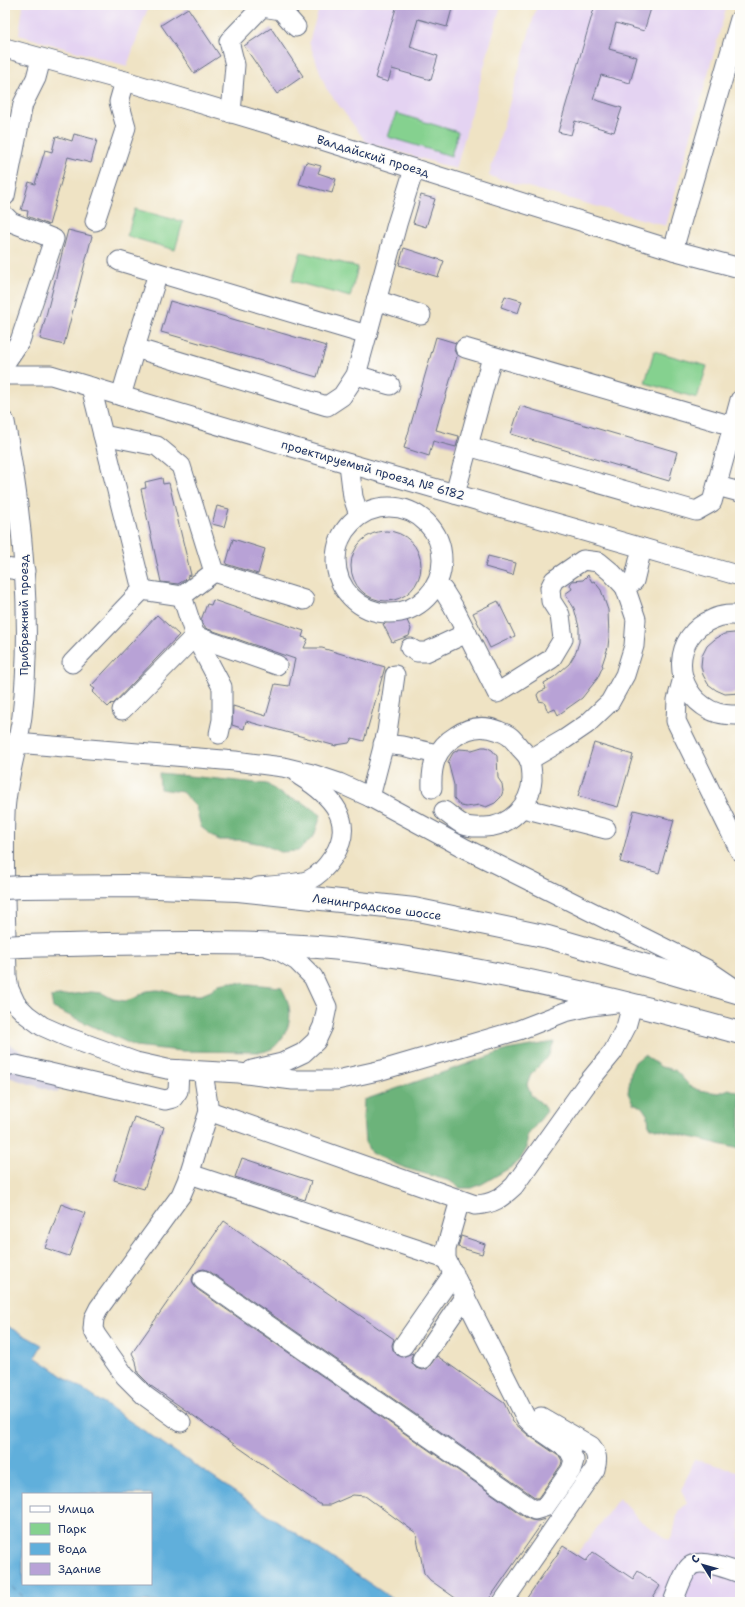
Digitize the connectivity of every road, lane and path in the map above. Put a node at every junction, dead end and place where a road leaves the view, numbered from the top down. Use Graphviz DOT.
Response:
graph roads {
  1 [pos="262,6"];
  2 [pos="740,19"];
  3 [pos="296,27"];
  4 [pos="5,48"];
  5 [pos="41,59"];
  6 [pos="125,81"];
  7 [pos="231,113"];
  8 [pos="414,169"];
  9 [pos="5,196"];
  10 [pos="5,216"];
  11 [pos="95,220"];
  12 [pos="673,250"];
  13 [pos="119,261"];
  14 [pos="740,268"];
  15 [pos="158,273"];
  16 [pos="376,300"];
  17 [pos="421,315"];
  18 [pos="367,335"];
  19 [pos="135,348"];
  20 [pos="465,348"];
  21 [pos="492,357"];
  22 [pos="5,363"];
  23 [pos="5,375"];
  24 [pos="356,375"];
  25 [pos="390,385"];
  26 [pos="91,387"];
  27 [pos="121,396"];
  28 [pos="739,405"];
  29 [pos="5,422"];
  30 [pos="733,426"];
  31 [pos="103,435"];
  32 [pos="468,446"];
  33 [pos="9,464"];
  34 [pos="349,464"];
  35 [pos="717,486"];
  36 [pos="740,492"];
  37 [pos="455,494"];
  38 [pos="359,515"];
  39 [pos="642,548"];
  40 [pos="5,568"];
  41 [pos="26,571"];
  42 [pos="214,572"];
  43 [pos="740,576"];
  44 [pos="436,586"];
  45 [pos="625,587"];
  46 [pos="142,590"];
  47 [pos="182,596"];
  48 [pos="304,600"];
  49 [pos="740,616"];
  50 [pos="467,633"];
  51 [pos="195,636"];
  52 [pos="410,648"];
  53 [pos="72,663"];
  54 [pos="277,665"];
  55 [pos="395,675"];
  56 [pos="683,678"];
  57 [pos="122,710"];
  58 [pos="740,715"];
  59 [pos="219,734"];
  60 [pos="16,743"];
  61 [pos="383,744"];
  62 [pos="437,754"];
  63 [pos="529,760"];
  64 [pos="283,766"];
  65 [pos="432,788"];
  66 [pos="370,797"];
  67 [pos="522,808"];
  68 [pos="444,811"];
  69 [pos="473,828"];
  70 [pos="606,830"];
  71 [pos="466,850"];
  72 [pos="740,851"];
  73 [pos="5,856"];
  74 [pos="13,887"];
  75 [pos="238,890"];
  76 [pos="258,944"];
  77 [pos="14,946"];
  78 [pos="740,992"];
  79 [pos="628,1004"];
  80 [pos="740,1033"];
  81 [pos="5,1067"];
  82 [pos="179,1070"];
  83 [pos="203,1072"];
  84 [pos="239,1073"];
  85 [pos="209,1111"];
  86 [pos="190,1174"];
  87 [pos="460,1200"];
  88 [pos="450,1266"];
  89 [pos="203,1280"];
  90 [pos="465,1296"];
  91 [pos="403,1346"];
  92 [pos="422,1359"];
  93 [pos="518,1402"];
  94 [pos="182,1422"];
  95 [pos="740,1573"];
  96 [pos="503,1602"];
  97 [pos="673,1602"];
  1 -- 3 [label="street"];
  1 -- 7 [label="street"];
  2 -- 12 [label="street"];
  4 -- 5 [label="street, Валдайский проезд"];
  5 -- 6 [label="street, Валдайский проезд"];
  5 -- 9 [label="street"];
  6 -- 7 [label="street, Валдайский проезд"];
  6 -- 11 [label="street"];
  7 -- 8 [label="street, Валдайский проезд"];
  8 -- 12 [label="street, Валдайский проезд"];
  8 -- 16 [label="street"];
  10 -- 22 [label="street"];
  12 -- 14 [label="street, Валдайский проезд"];
  13 -- 15 [label="street"];
  15 -- 18 [label="street"];
  15 -- 19 [label="street"];
  16 -- 17 [label="street"];
  16 -- 18 [label="street"];
  18 -- 24 [label="street"];
  19 -- 24 [label="street"];
  19 -- 27 [label="street"];
  20 -- 21 [label="street"];
  21 -- 30 [label="street"];
  21 -- 32 [label="street"];
  23 -- 26 [label="street, проектируемый проезд № 6182"];
  24 -- 25 [label="street"];
  26 -- 27 [label="street, проектируемый проезд № 6182"];
  26 -- 31 [label="street"];
  27 -- 34 [label="street, проектируемый проезд № 6182"];
  28 -- 30 [label="street"];
  29 -- 33 [label="street, Прибрежный проезд"];
  30 -- 35 [label="street"];
  31 -- 42 [label="street"];
  31 -- 46 [label="street"];
  32 -- 35 [label="street"];
  32 -- 37 [label="street"];
  33 -- 41 [label="street, Прибрежный проезд"];
  34 -- 37 [label="street, проектируемый проезд № 6182"];
  34 -- 38 [label="street"];
  35 -- 36 [label="street"];
  37 -- 39 [label="street, проектируемый проезд № 6182"];
  38 -- 44 [label="street"];
  38 -- 44 [label="street"];
  39 -- 43 [label="street, проектируемый проезд № 6182"];
  39 -- 45 [label="street"];
  40 -- 41 [label="street"];
  41 -- 60 [label="street, Прибрежный проезд"];
  42 -- 47 [label="street"];
  42 -- 48 [label="street"];
  44 -- 50 [label="street"];
  45 -- 50 [label="street"];
  45 -- 63 [label="street"];
  46 -- 47 [label="street"];
  46 -- 53 [label="street"];
  47 -- 51 [label="street"];
  49 -- 56 [label="street"];
  50 -- 52 [label="street"];
  51 -- 54 [label="street"];
  51 -- 57 [label="street"];
  51 -- 59 [label="street"];
  55 -- 61 [label="street"];
  56 -- 58 [label="street"];
  56 -- 72 [label="street"];
  60 -- 64 [label="street"];
  60 -- 73 [label="street, Прибрежный проезд"];
  61 -- 62 [label="street"];
  61 -- 66 [label="street"];
  62 -- 63 [label="street"];
  62 -- 65 [label="street"];
  63 -- 67 [label="street"];
  64 -- 66 [label="street"];
  64 -- 75 [label="street"];
  66 -- 71 [label="street"];
  67 -- 69 [label="street"];
  67 -- 70 [label="street"];
  68 -- 69 [label="street"];
  69 -- 71 [label="street"];
  71 -- 78 [label="street"];
  73 -- 82 [label="street, Прибрежный проезд"];
  74 -- 75 [label="main road, Ленинградское шоссе"];
  75 -- 78 [label="main road, Ленинградское шоссе"];
  76 -- 77 [label="main road"];
  76 -- 79 [label="main road"];
  76 -- 84 [label="street"];
  79 -- 80 [label="main road"];
  79 -- 84 [label="street"];
  79 -- 87 [label="street"];
  81 -- 82 [label="street"];
  82 -- 83 [label="street, Прибрежный проезд"];
  83 -- 84 [label="street, Прибрежный проезд"];
  83 -- 85 [label="street"];
  85 -- 86 [label="street"];
  85 -- 87 [label="street"];
  86 -- 88 [label="street"];
  86 -- 94 [label="street"];
  87 -- 88 [label="street"];
  88 -- 90 [label="street"];
  88 -- 91 [label="street"];
  89 -- 93 [label="street"];
  90 -- 92 [label="street"];
  90 -- 93 [label="street"];
  93 -- 96 [label="street"];
  95 -- 97 [label="street"];
}
